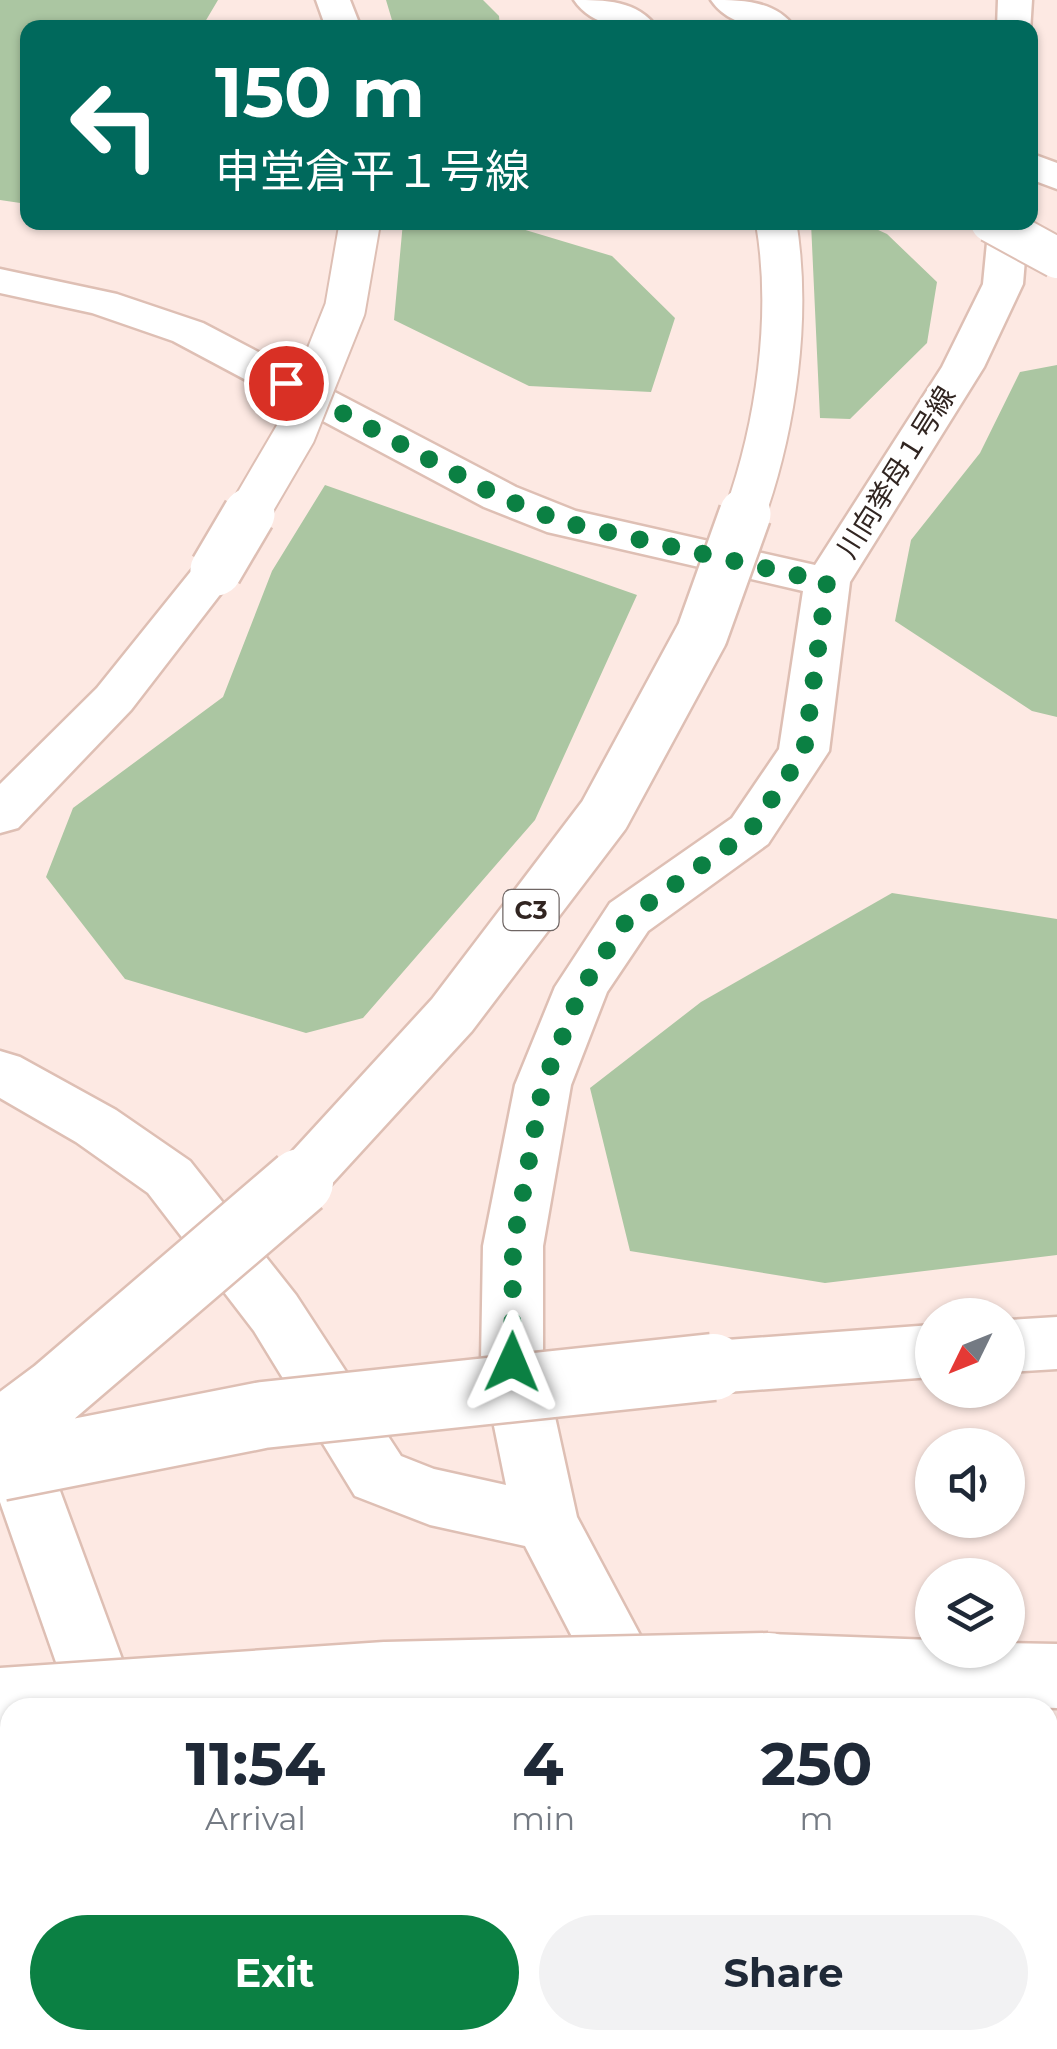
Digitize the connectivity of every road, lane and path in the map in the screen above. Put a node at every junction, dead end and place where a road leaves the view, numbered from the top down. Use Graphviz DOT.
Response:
graph roads {
  1 [pos="591,0"];
  2 [pos="728,0"];
  3 [pos="626,20"];
  4 [pos="764,20"];
  5 [pos="359,230"];
  6 [pos="777,230"];
  7 [pos="1006,230"];
  8 [pos="1007,230"];
  9 [pos="1057,258"];
  10 [pos="0,280"];
  11 [pos="827,582"];
  12 [pos="0,815"];
  13 [pos="0,1072"];
  14 [pos="1057,1342"];
  15 [pos="1025,1345"];
  16 [pos="915,1352"];
  17 [pos="0,1413"];
  18 [pos="0,1434"];
  19 [pos="0,1467"];
  20 [pos="546,1522"];
  21 [pos="1057,1676"];
  22 [pos="45,1698"];
  23 [pos="102,1698"];
  24 [pos="641,1698"];
  1 -- 3 [label="main road"];
  2 -- 4 [label="main road"];
  5 -- 12 [label="main road, bridge"];
  6 -- 18 [label="main road, C3, bridge"];
  7 -- 9 [label="main road, bridge"];
  8 -- 11 [label="main road, 川向挙母１号線"];
  10 -- 11 [label="main road"];
  11 -- 20 [label="main road, 川向挙母１号線"];
  13 -- 20 [label="main road"];
  14 -- 15 [label="main road"];
  16 -- 19 [label="main road, bridge"];
  17 -- 23 [label="main road"];
  20 -- 24 [label="main road, 川向挙母１号線"];
  21 -- 22 [label="main road, bridge"];
}
